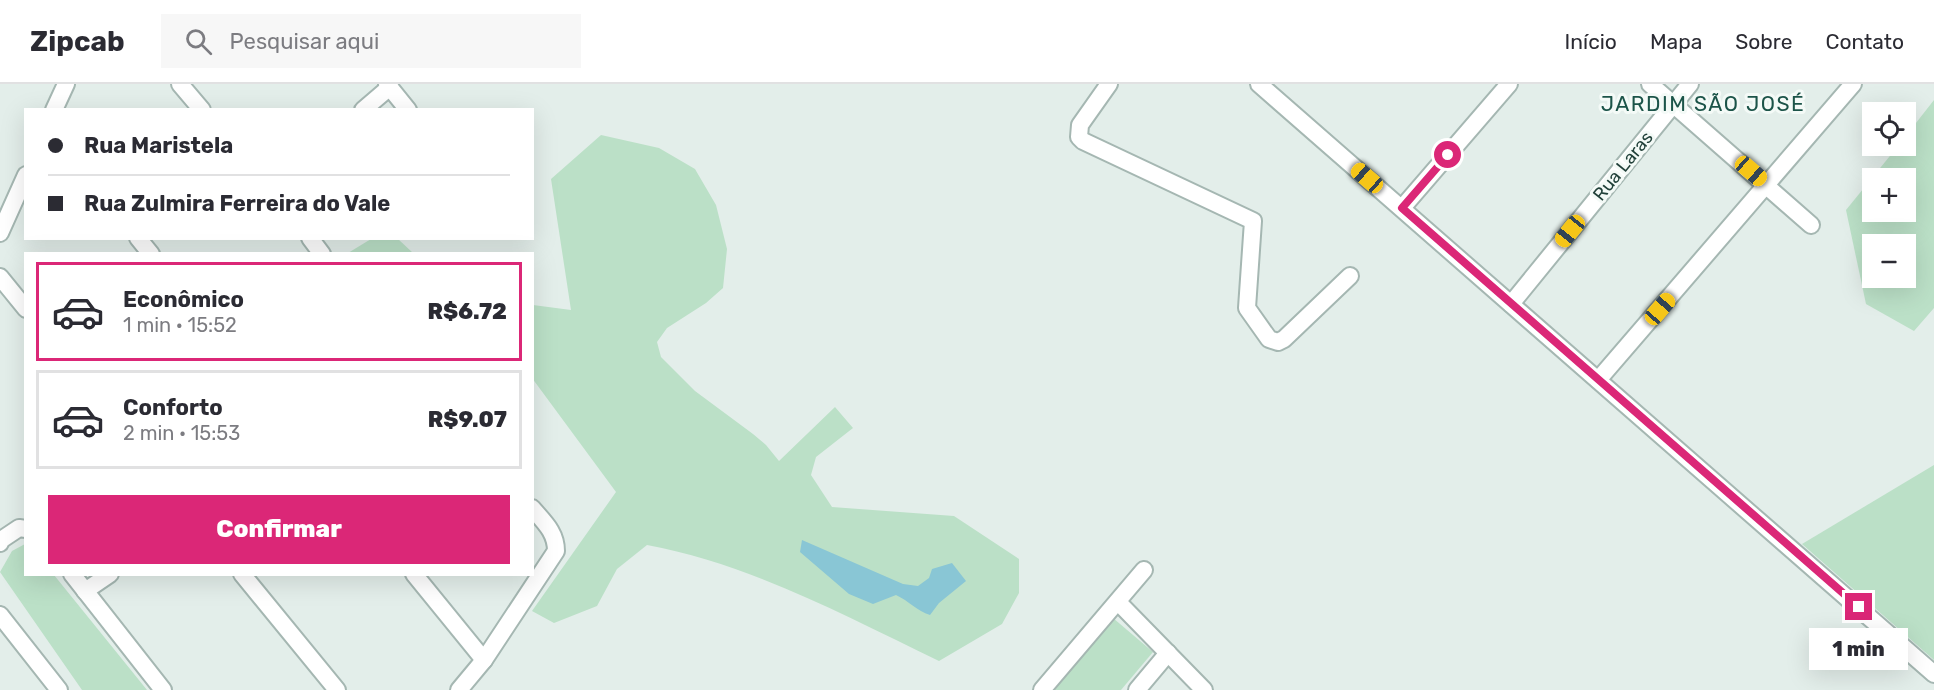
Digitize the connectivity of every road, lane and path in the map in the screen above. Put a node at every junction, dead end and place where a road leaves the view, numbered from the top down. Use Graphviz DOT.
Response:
graph roads {
  1 [pos="66,84"];
  2 [pos="180,84"];
  3 [pos="1109,84"];
  4 [pos="1259,84"];
  5 [pos="1509,84"];
  6 [pos="1650,84"];
  7 [pos="1690,84"];
  8 [pos="1853,84"];
  9 [pos="388,86"];
  10 [pos="1673,104"];
  11 [pos="55,108"];
  12 [pos="200,108"];
  13 [pos="365,108"];
  14 [pos="406,108"];
  15 [pos="24,179"];
  16 [pos="1767,185"];
  17 [pos="1402,208"];
  18 [pos="1811,225"];
  19 [pos="0,233"];
  20 [pos="140,240"];
  21 [pos="149,252"];
  22 [pos="1350,276"];
  23 [pos="0,277"];
  24 [pos="1511,303"];
  25 [pos="24,307"];
  26 [pos="1598,380"];
  27 [pos="534,510"];
  28 [pos="22,529"];
  29 [pos="0,543"];
  30 [pos="1144,570"];
  31 [pos="74,576"];
  32 [pos="107,576"];
  33 [pos="244,576"];
  34 [pos="416,576"];
  35 [pos="85,591"];
  36 [pos="1118,602"];
  37 [pos="0,615"];
  38 [pos="1168,653"];
  39 [pos="484,660"];
  40 [pos="1934,674"];
  41 [pos="59,690"];
  42 [pos="163,690"];
  43 [pos="338,690"];
  44 [pos="459,690"];
  45 [pos="1042,690"];
  46 [pos="1137,690"];
  47 [pos="1204,690"];
  1 -- 11 [label="street"];
  2 -- 12 [label="street"];
  3 -- 22 [label="street"];
  4 -- 17 [label="street"];
  5 -- 17 [label="street"];
  6 -- 10 [label="street"];
  7 -- 10 [label="street, Rua Laras"];
  8 -- 16 [label="street"];
  9 -- 13 [label="street"];
  9 -- 14 [label="street"];
  10 -- 16 [label="street"];
  10 -- 24 [label="street, Rua Laras"];
  15 -- 19 [label="street"];
  16 -- 18 [label="street"];
  16 -- 26 [label="street"];
  17 -- 24 [label="street"];
  20 -- 21 [label="street"];
  23 -- 25 [label="street"];
  24 -- 26 [label="street"];
  26 -- 40 [label="street"];
  27 -- 39 [label="street"];
  28 -- 29 [label="street"];
  30 -- 36 [label="street"];
  31 -- 35 [label="street"];
  32 -- 35 [label="street"];
  33 -- 43 [label="street"];
  34 -- 39 [label="street"];
  35 -- 42 [label="street"];
  36 -- 38 [label="street"];
  36 -- 45 [label="street"];
  37 -- 41 [label="street"];
  38 -- 46 [label="street"];
  38 -- 47 [label="street"];
  39 -- 44 [label="street"];
}
